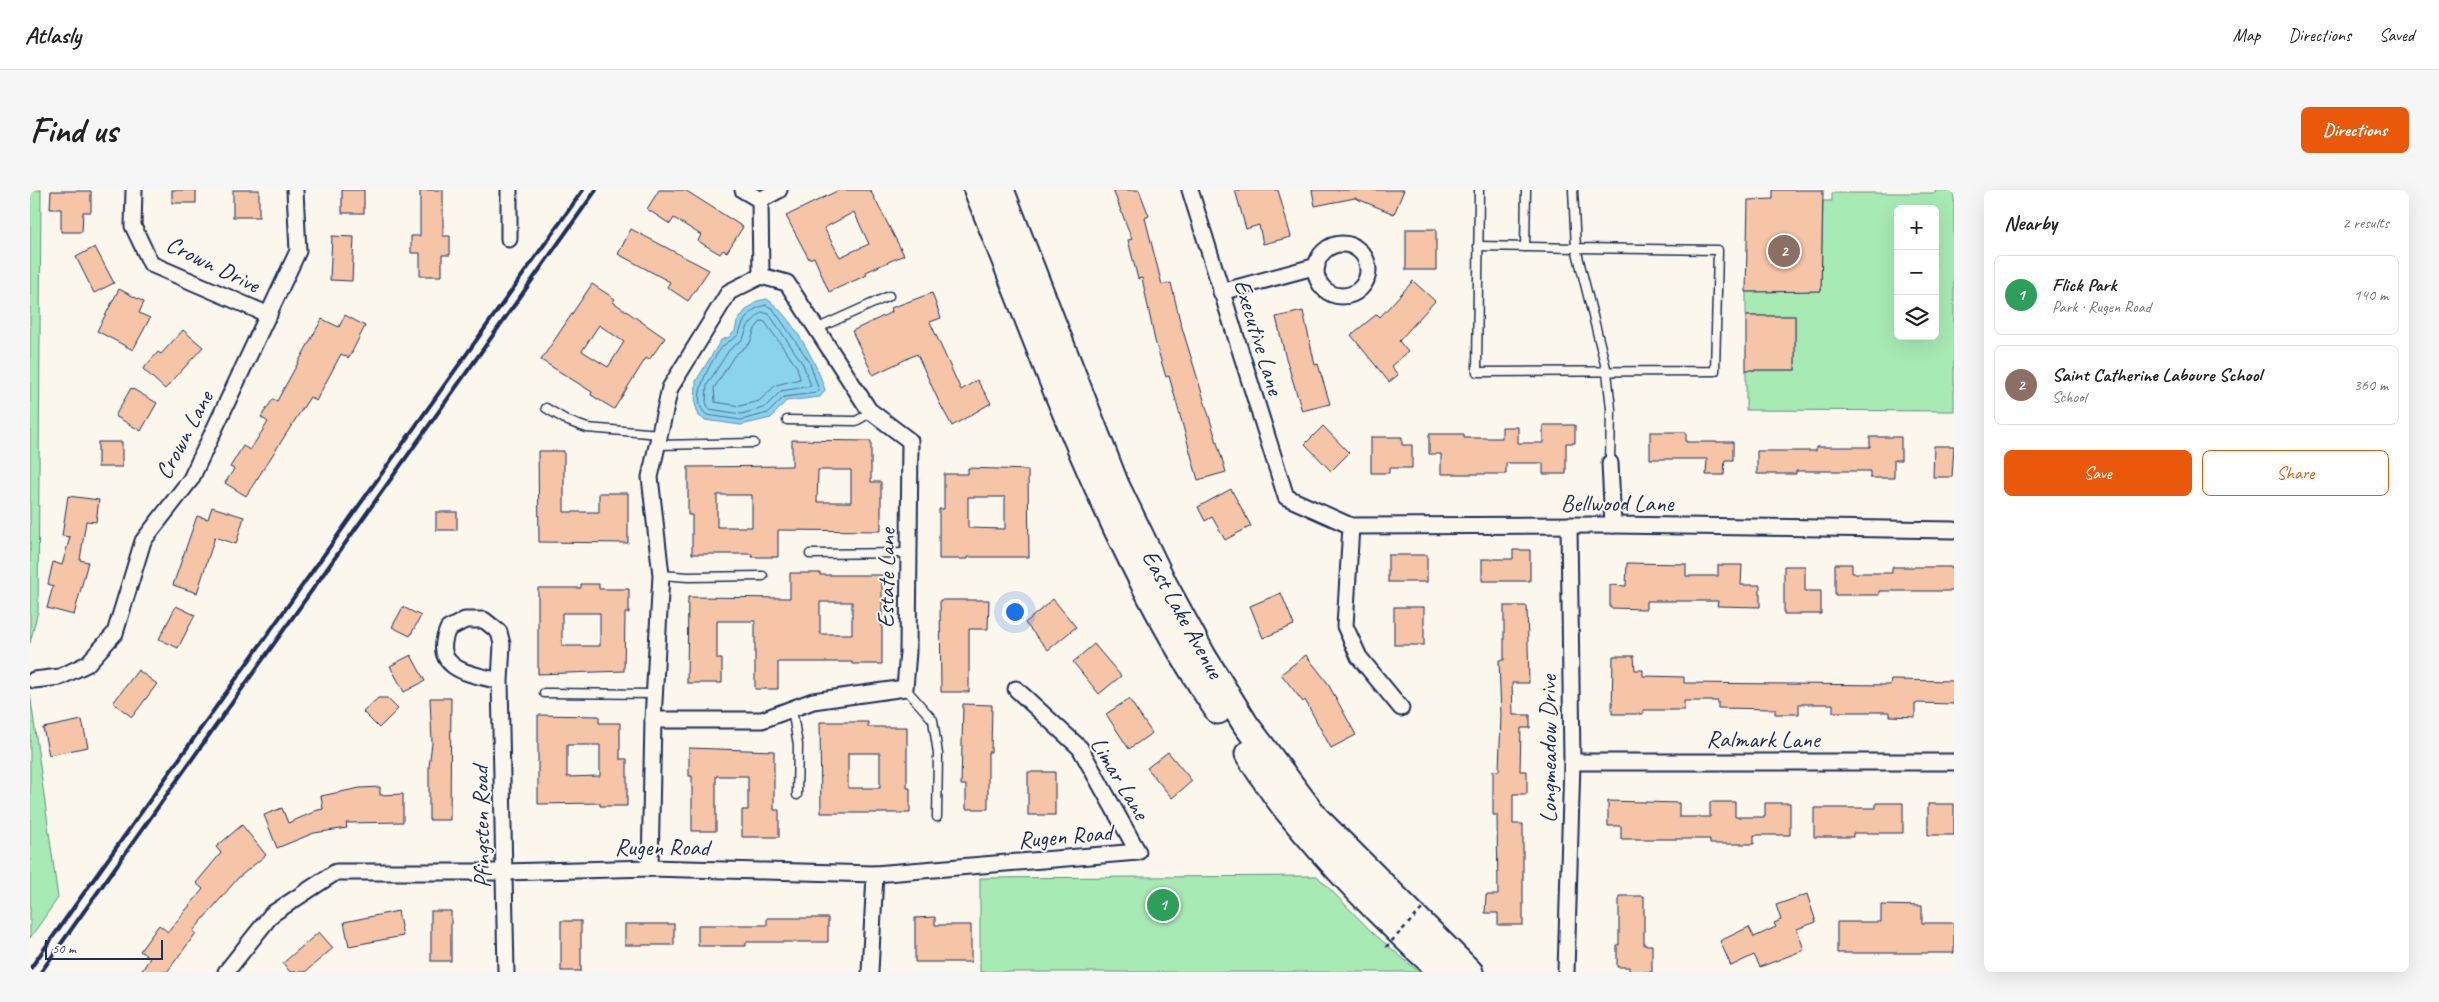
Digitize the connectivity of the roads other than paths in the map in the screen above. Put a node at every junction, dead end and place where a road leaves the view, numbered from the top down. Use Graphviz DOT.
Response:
graph roads {
  1 [pos="134,190"];
  2 [pos="295,190"];
  3 [pos="508,190"];
  4 [pos="744,190"];
  5 [pos="780,190"];
  6 [pos="977,190"];
  7 [pos="1001,190"];
  8 [pos="1190,190"];
  9 [pos="1479,190"];
  10 [pos="1526,190"];
  11 [pos="1573,190"];
  12 [pos="760,200"];
  13 [pos="509,239"];
  14 [pos="1478,246"];
  15 [pos="1525,247"];
  16 [pos="1576,248"];
  17 [pos="1317,266"];
  18 [pos="761,276"];
  19 [pos="1221,292"];
  20 [pos="889,296"];
  21 [pos="269,315"];
  22 [pos="816,329"];
  23 [pos="1607,372"];
  24 [pos="546,408"];
  25 [pos="872,412"];
  26 [pos="787,420"];
  27 [pos="659,439"];
  28 [pos="754,444"];
  29 [pos="1610,463"];
  30 [pos="1286,497"];
  31 [pos="1613,525"];
  32 [pos="1350,526"];
  33 [pos="1569,526"];
  34 [pos="1954,530"];
  35 [pos="909,553"];
  36 [pos="810,554"];
  37 [pos="661,575"];
  38 [pos="763,576"];
  39 [pos="34,680"];
  40 [pos="500,681"];
  41 [pos="905,688"];
  42 [pos="1016,689"];
  43 [pos="544,693"];
  44 [pos="655,694"];
  45 [pos="1401,708"];
  46 [pos="792,709"];
  47 [pos="653,720"];
  48 [pos="1572,762"];
  49 [pos="1954,762"];
  50 [pos="797,795"];
  51 [pos="937,817"];
  52 [pos="1138,852"];
  53 [pos="650,868"];
  54 [pos="505,872"];
  55 [pos="875,874"];
  56 [pos="226,972"];
  57 [pos="506,972"];
  58 [pos="870,972"];
  59 [pos="1442,972"];
  60 [pos="1470,972"];
  61 [pos="1566,972"];
  1 -- 21 [label="street, Crown Drive"];
  2 -- 21 [label="street, Crown Lane"];
  3 -- 13 [label="street"];
  4 -- 12 [label="street"];
  5 -- 12 [label="street"];
  6 -- 59 [label="main road, East Lake Avenue"];
  7 -- 60 [label="main road, East Lake Avenue"];
  8 -- 19 [label="street, Executive Lane"];
  9 -- 14 [label="lane"];
  10 -- 15 [label="lane"];
  11 -- 16 [label="lane"];
  12 -- 18 [label="street"];
  14 -- 15 [label="lane"];
  14 -- 23 [label="lane"];
  15 -- 16 [label="lane"];
  16 -- 23 [label="lane"];
  16 -- 23 [label="lane"];
  17 -- 19 [label="street"];
  18 -- 22 [label="street, Estate Lane"];
  18 -- 27 [label="street"];
  19 -- 30 [label="street, Executive Lane"];
  20 -- 22 [label="lane"];
  21 -- 39 [label="street, Crown Lane"];
  22 -- 25 [label="street, Estate Lane"];
  23 -- 29 [label="lane"];
  24 -- 27 [label="lane"];
  25 -- 26 [label="lane"];
  25 -- 35 [label="street, Estate Lane"];
  27 -- 28 [label="lane"];
  27 -- 37 [label="street"];
  29 -- 31 [label="street"];
  30 -- 32 [label="street, Bellwood Lane"];
  31 -- 33 [label="street, Bellwood Lane"];
  31 -- 34 [label="street, Bellwood Lane"];
  32 -- 33 [label="street, Bellwood Lane"];
  32 -- 45 [label="street"];
  33 -- 48 [label="street, Longmeadow Drive"];
  35 -- 36 [label="lane"];
  35 -- 41 [label="street, Estate Lane"];
  37 -- 38 [label="lane"];
  37 -- 44 [label="street"];
  40 -- 40 [label="street, Pfingsten Road"];
  40 -- 54 [label="street, Pfingsten Road"];
  41 -- 46 [label="street"];
  41 -- 51 [label="lane"];
  42 -- 52 [label="street, Limar Lane"];
  43 -- 44 [label="lane"];
  44 -- 47 [label="street"];
  46 -- 47 [label="street"];
  46 -- 50 [label="lane"];
  47 -- 53 [label="street"];
  48 -- 49 [label="street, Ralmark Lane"];
  48 -- 61 [label="street, Longmeadow Drive"];
  52 -- 55 [label="street, Rugen Road"];
  53 -- 54 [label="street, Rugen Road"];
  53 -- 55 [label="street, Rugen Road"];
  54 -- 56 [label="street, Rugen Road"];
  54 -- 57 [label="street, Pfingsten Road"];
  55 -- 58 [label="street"];
}
